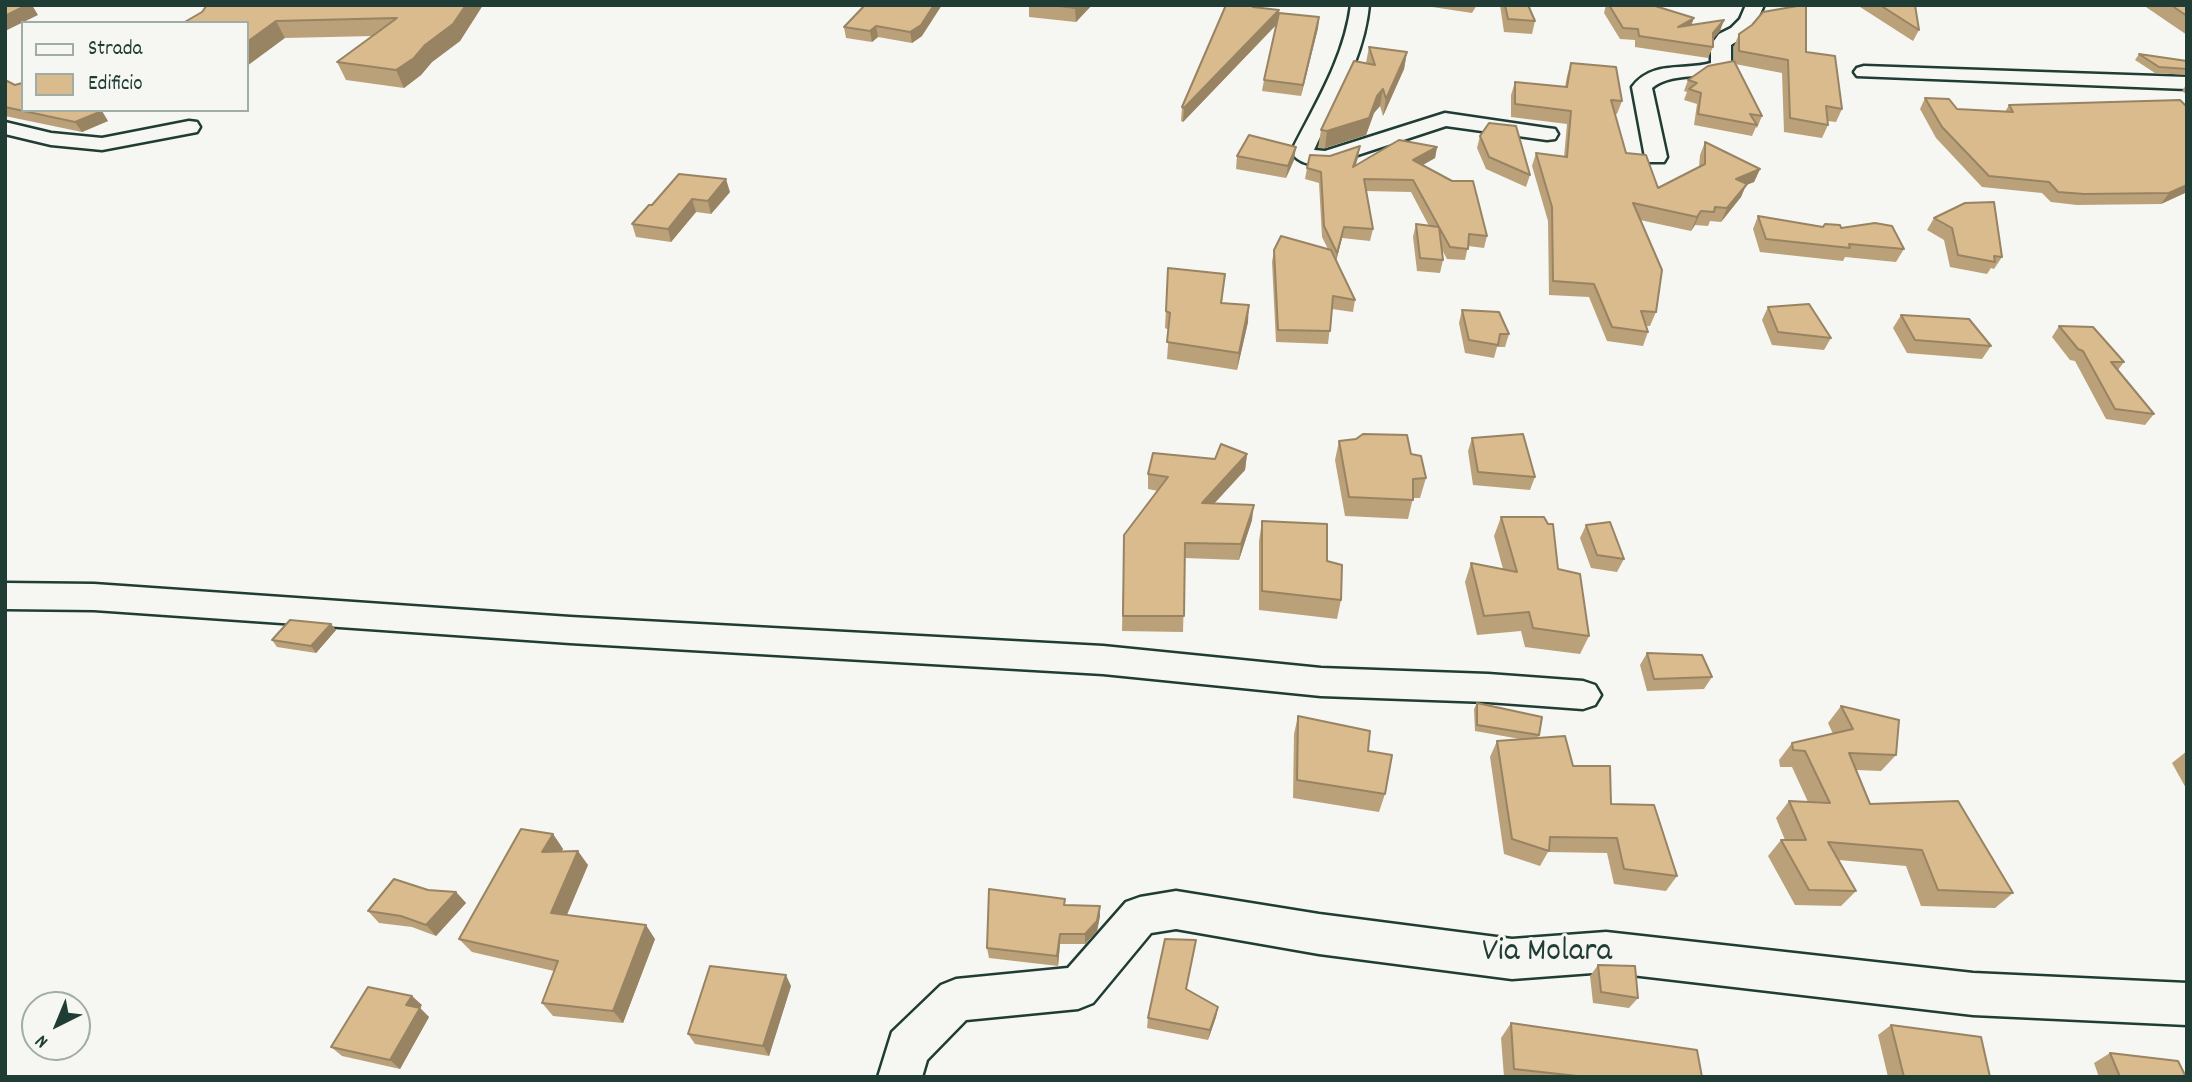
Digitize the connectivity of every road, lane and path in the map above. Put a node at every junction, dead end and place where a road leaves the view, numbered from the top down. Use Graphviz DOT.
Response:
graph roads {
  1 [pos="1360,5"];
  2 [pos="1755,5"];
  3 [pos="1864,72"];
  4 [pos="2187,83"];
  5 [pos="189,127"];
  6 [pos="5,128"];
  7 [pos="1547,134"];
  8 [pos="1656,157"];
  9 [pos="5,596"];
  10 [pos="1583,695"];
  11 [pos="2187,1004"];
  12 [pos="900,1077"];
  1 -- 7 [label="street"];
  2 -- 8 [label="street"];
  3 -- 4 [label="street"];
  5 -- 6 [label="street"];
  9 -- 10 [label="street"];
  11 -- 12 [label="street, Via Molara"];
}
